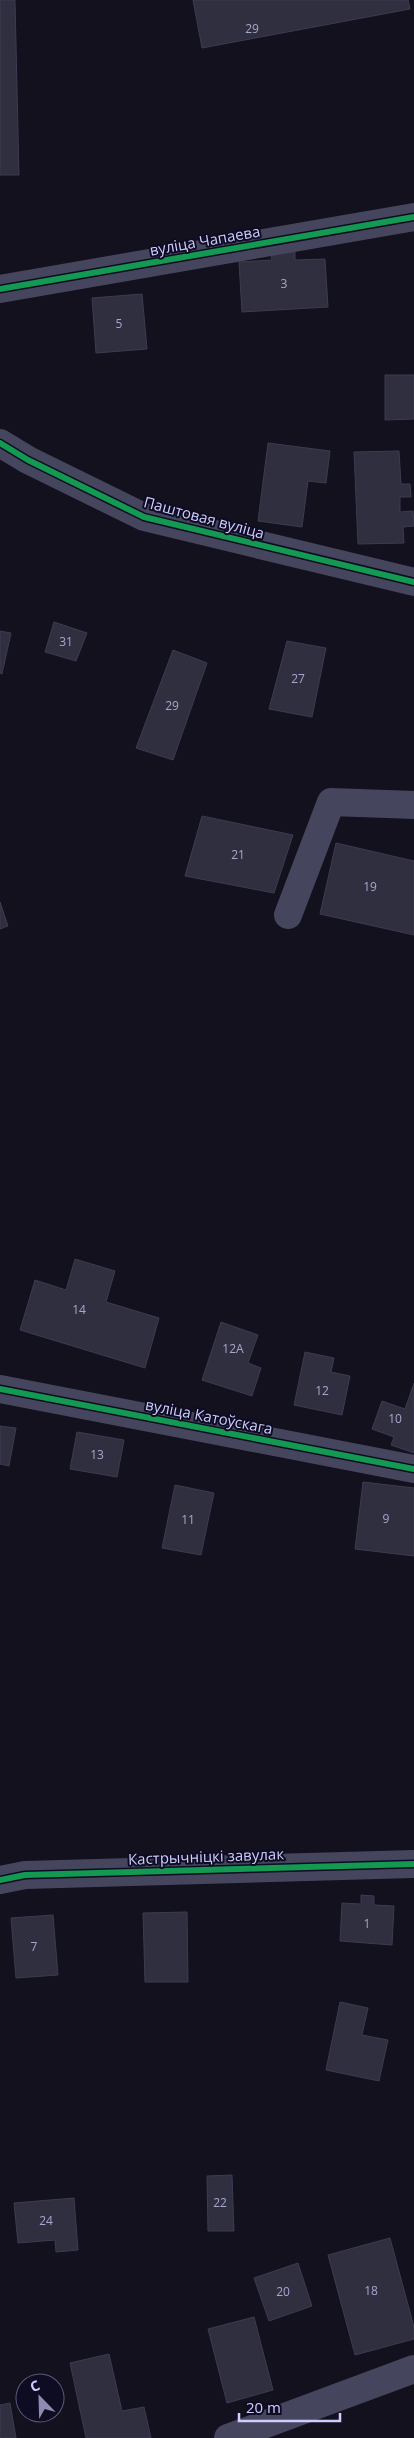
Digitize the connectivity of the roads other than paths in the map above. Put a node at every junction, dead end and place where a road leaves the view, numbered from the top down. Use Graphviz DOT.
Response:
graph roads {
  1 [pos="414,217"];
  2 [pos="0,289"];
  3 [pos="0,443"];
  4 [pos="414,582"];
  5 [pos="414,805"];
  6 [pos="288,915"];
  7 [pos="0,1389"];
  8 [pos="414,1469"];
  9 [pos="414,1864"];
  10 [pos="0,1880"];
  11 [pos="414,2370"];
  12 [pos="228,2438"];
  1 -- 2 [label="street, вуліца Чапаева"];
  3 -- 4 [label="street, Паштовая вуліца"];
  5 -- 6 [label="street"];
  7 -- 8 [label="street, вуліца Катоўскага"];
  9 -- 10 [label="street, Кастрычніцкі завулак"];
  11 -- 12 [label="street"];
}
